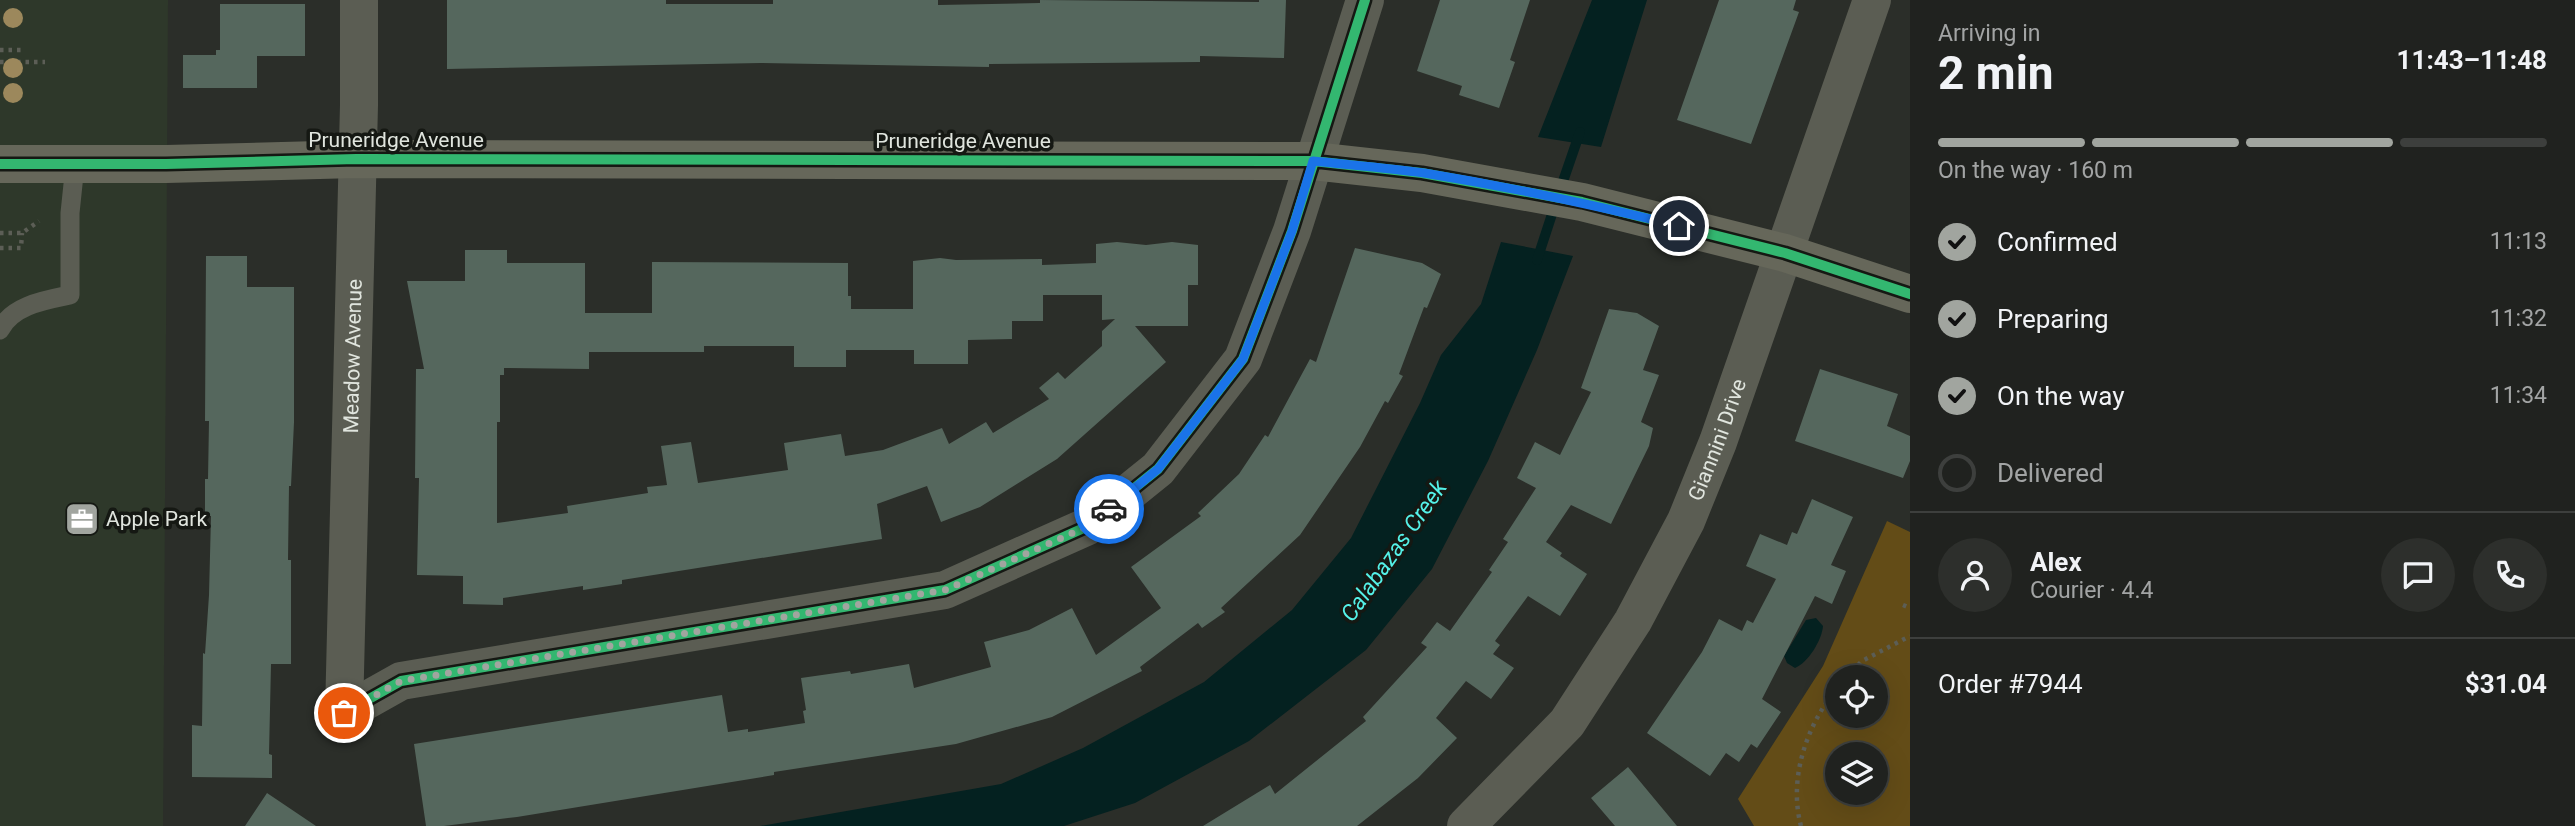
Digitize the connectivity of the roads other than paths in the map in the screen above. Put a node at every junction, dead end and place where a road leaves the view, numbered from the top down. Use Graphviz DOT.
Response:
graph roads {
  1 [pos="359,0"];
  2 [pos="1365,0"];
  3 [pos="1872,0"];
  4 [pos="356,159"];
  5 [pos="1313,161"];
  6 [pos="0,164"];
  7 [pos="75,165"];
  8 [pos="1785,253"];
  9 [pos="1910,294"];
  10 [pos="0,330"];
  11 [pos="1478,822"];
  1 -- 4 [label="street, Meadow Avenue"];
  2 -- 5 [label="street"];
  3 -- 8 [label="street, Giannini Drive"];
  4 -- 5 [label="main road, Pruneridge Avenue"];
  4 -- 5 [label="street, Meadow Avenue"];
  4 -- 7 [label="main road, Pruneridge Avenue"];
  5 -- 8 [label="main road, Pruneridge Avenue"];
  6 -- 7 [label="main road, Pruneridge Avenue"];
  7 -- 10 [label="lane"];
  8 -- 9 [label="main road, Pruneridge Avenue"];
  8 -- 11 [label="street, Giannini Drive"];
}
